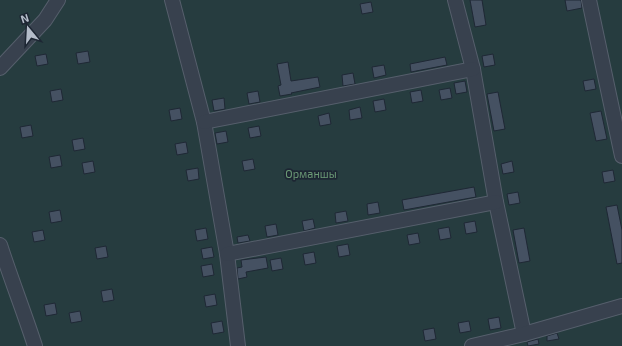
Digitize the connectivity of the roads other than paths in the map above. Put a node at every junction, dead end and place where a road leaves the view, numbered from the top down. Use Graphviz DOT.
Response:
graph roads {
  1 [pos="58,0"];
  2 [pos="172,0"];
  3 [pos="455,0"];
  4 [pos="589,0"];
  5 [pos="0,68"];
  6 [pos="473,69"];
  7 [pos="204,122"];
  8 [pos="622,156"];
  9 [pos="496,202"];
  10 [pos="0,245"];
  11 [pos="226,254"];
  12 [pos="622,306"];
  13 [pos="524,334"];
  14 [pos="35,346"];
  15 [pos="238,346"];
  16 [pos="472,346"];
  1 -- 5 [label="street"];
  2 -- 7 [label="street"];
  3 -- 6 [label="street"];
  4 -- 8 [label="street"];
  6 -- 7 [label="street"];
  6 -- 9 [label="street"];
  7 -- 11 [label="street"];
  9 -- 11 [label="street"];
  9 -- 13 [label="street"];
  10 -- 14 [label="street"];
  11 -- 15 [label="street"];
  12 -- 13 [label="street"];
  13 -- 16 [label="street"];
}
